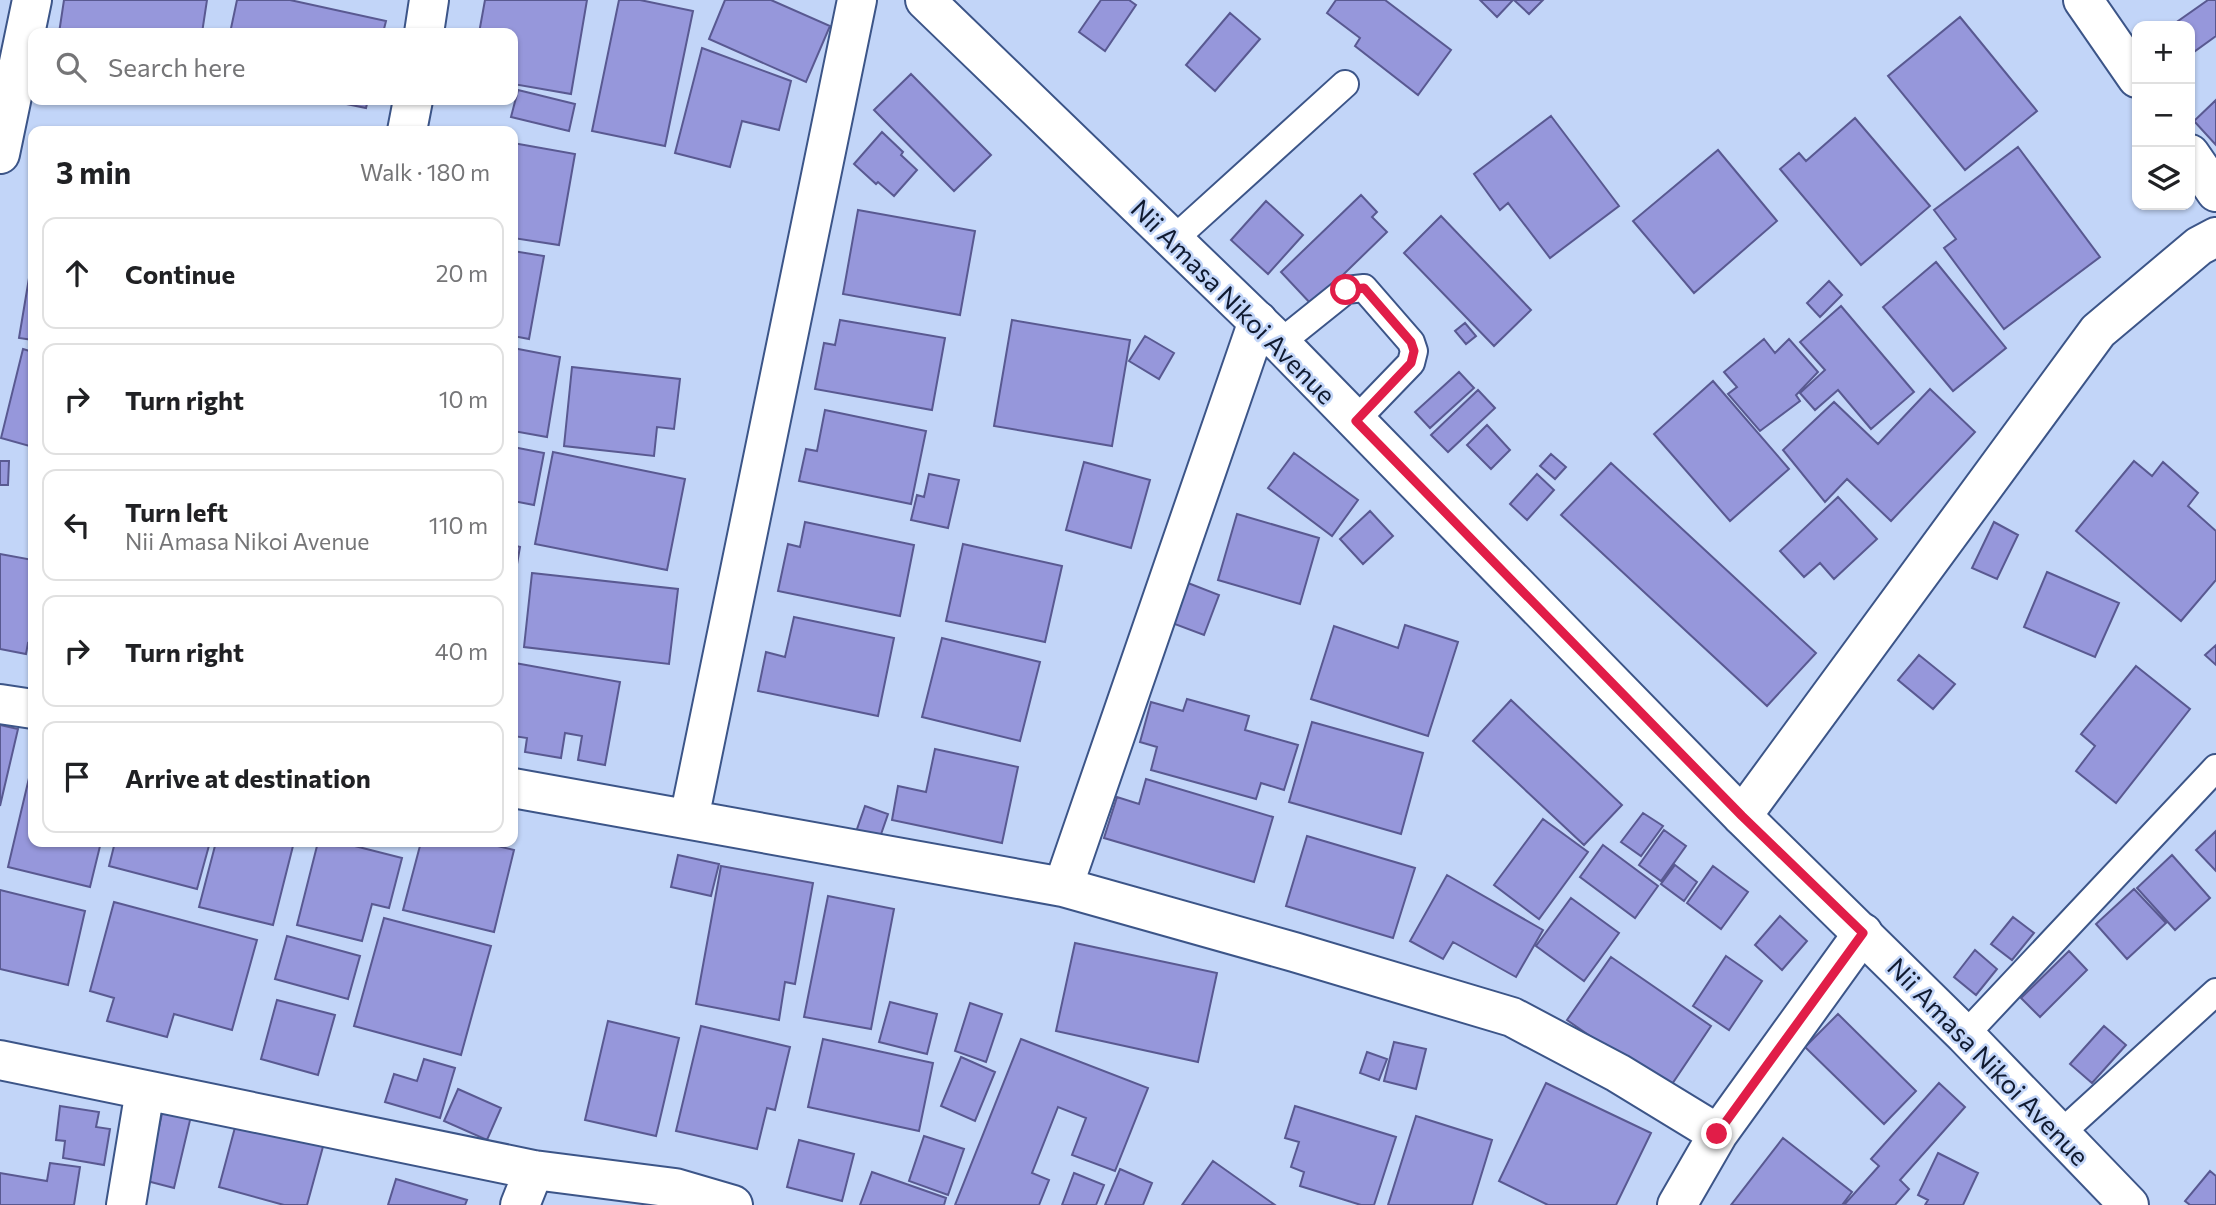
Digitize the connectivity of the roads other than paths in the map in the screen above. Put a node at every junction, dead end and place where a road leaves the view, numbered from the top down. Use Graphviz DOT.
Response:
graph roads {
  1 [pos="32,0"];
  2 [pos="429,0"];
  3 [pos="857,0"];
  4 [pos="925,0"];
  5 [pos="2083,0"];
  6 [pos="425,28"];
  7 [pos="2132,71"];
  8 [pos="1345,84"];
  9 [pos="412,105"];
  10 [pos="408,126"];
  11 [pos="0,154"];
  12 [pos="2195,161"];
  13 [pos="2216,192"];
  14 [pos="1173,240"];
  15 [pos="2210,250"];
  16 [pos="1269,332"];
  17 [pos="1356,421"];
  18 [pos="0,704"];
  19 [pos="28,708"];
  20 [pos="2216,768"];
  21 [pos="518,789"];
  22 [pos="1742,816"];
  23 [pos="689,819"];
  24 [pos="1063,887"];
  25 [pos="1863,933"];
  26 [pos="2216,992"];
  27 [pos="1965,1035"];
  28 [pos="0,1060"];
  29 [pos="145,1090"];
  30 [pos="1717,1134"];
  31 [pos="2060,1135"];
  32 [pos="534,1170"];
  33 [pos="127,1205"];
  34 [pos="520,1205"];
  35 [pos="733,1205"];
  36 [pos="1677,1205"];
  37 [pos="2129,1205"];
  1 -- 11 [label="street"];
  2 -- 6 [label="street"];
  3 -- 23 [label="street"];
  4 -- 14 [label="street, Nii Amasa Nikoi Avenue"];
  5 -- 7 [label="street"];
  8 -- 14 [label="lane"];
  9 -- 10 [label="street"];
  12 -- 13 [label="street"];
  14 -- 16 [label="street, Nii Amasa Nikoi Avenue"];
  15 -- 22 [label="street"];
  16 -- 17 [label="street, Nii Amasa Nikoi Avenue"];
  16 -- 17 [label="lane"];
  16 -- 24 [label="street"];
  17 -- 22 [label="street, Nii Amasa Nikoi Avenue"];
  18 -- 19 [label="street"];
  20 -- 27 [label="lane"];
  21 -- 23 [label="street"];
  22 -- 25 [label="street, Nii Amasa Nikoi Avenue"];
  23 -- 24 [label="street"];
  24 -- 30 [label="street"];
  25 -- 27 [label="street, Nii Amasa Nikoi Avenue"];
  25 -- 30 [label="street"];
  26 -- 31 [label="lane"];
  27 -- 31 [label="street, Nii Amasa Nikoi Avenue"];
  28 -- 29 [label="street"];
  29 -- 32 [label="street"];
  29 -- 33 [label="street"];
  30 -- 36 [label="street"];
  31 -- 37 [label="street, Nii Amasa Nikoi Avenue"];
  32 -- 34 [label="street"];
  32 -- 35 [label="street"];
}
